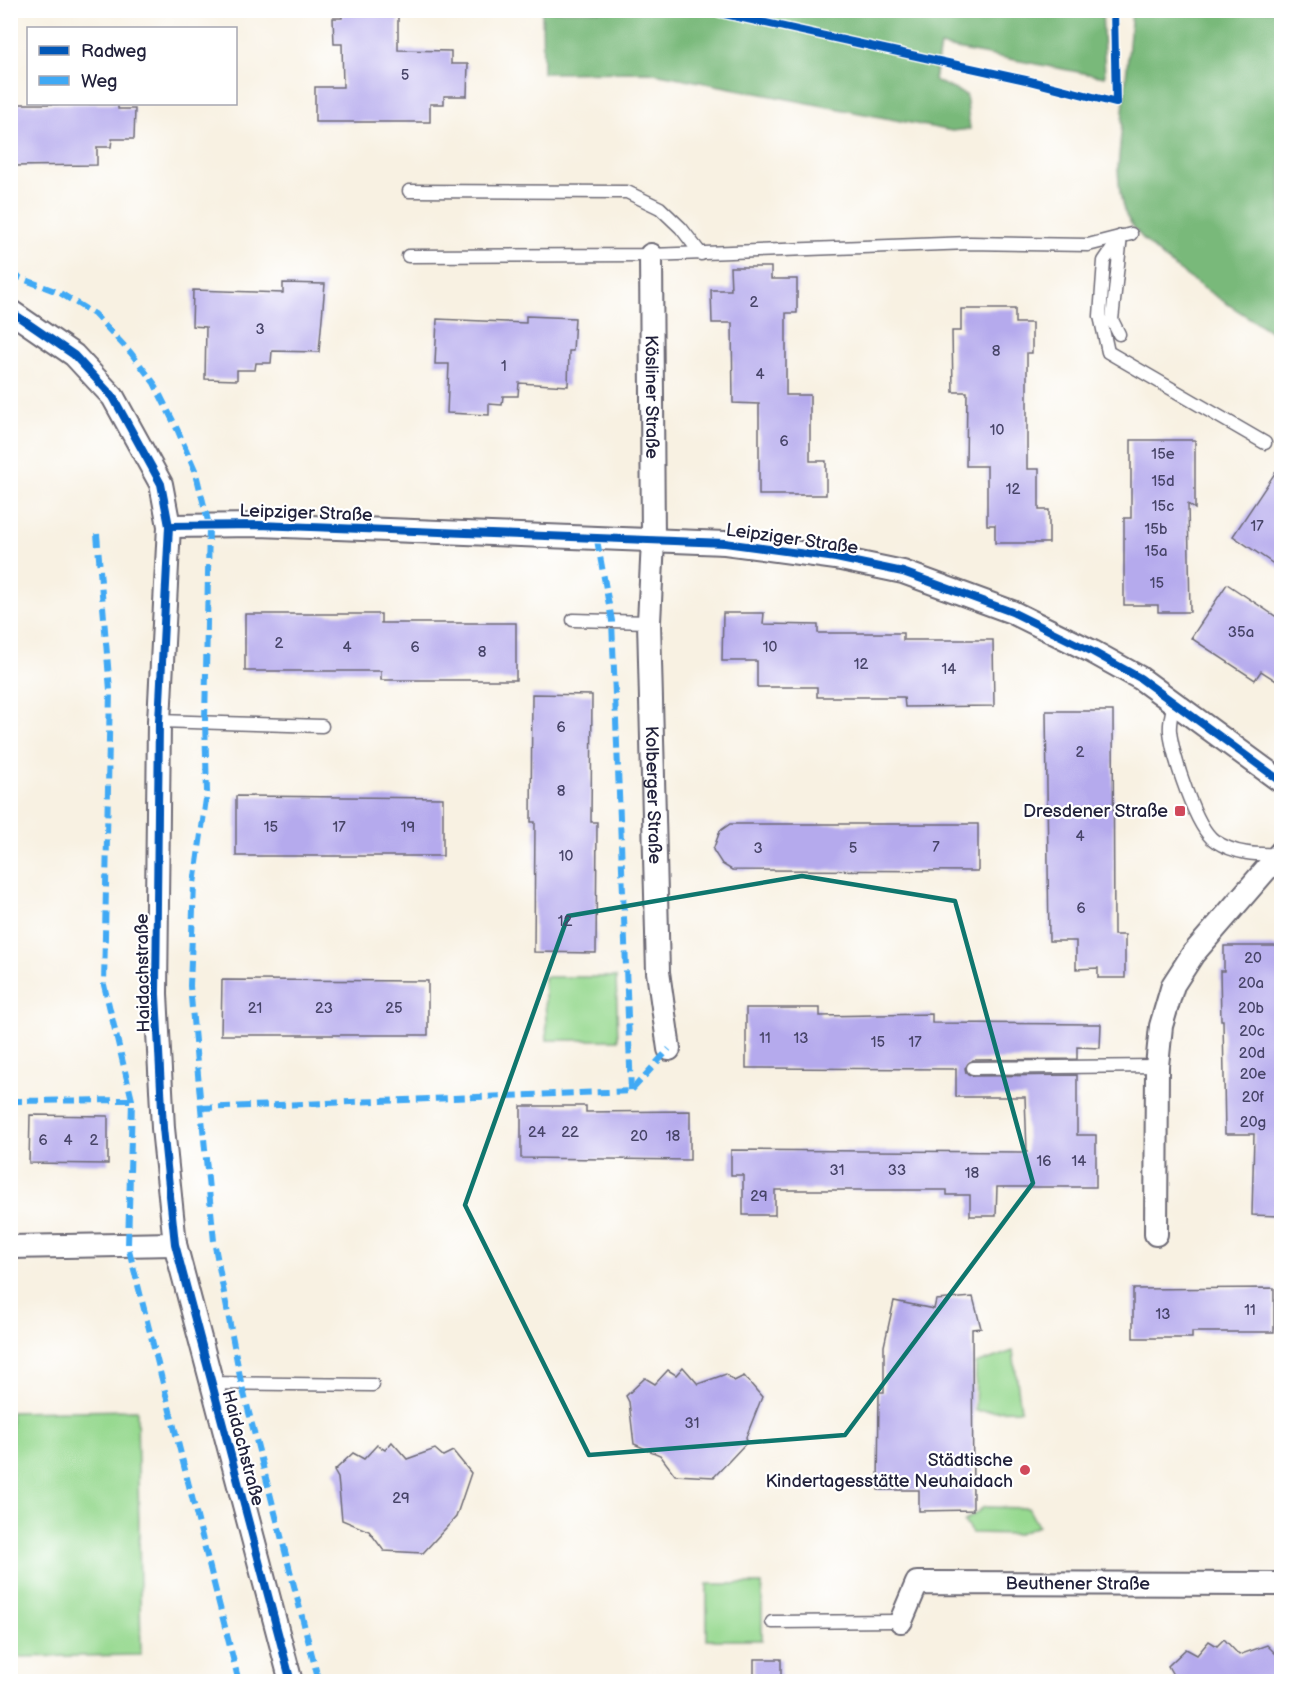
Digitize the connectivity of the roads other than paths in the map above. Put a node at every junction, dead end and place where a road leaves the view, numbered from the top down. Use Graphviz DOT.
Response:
graph roads {
  1 [pos="409,191"];
  2 [pos="1126,235"];
  3 [pos="701,254"];
  4 [pos="651,255"];
  5 [pos="408,256"];
  6 [pos="10,311"];
  7 [pos="1119,334"];
  8 [pos="1265,443"];
  9 [pos="169,526"];
  10 [pos="653,541"];
  11 [pos="573,620"];
  12 [pos="649,622"];
  13 [pos="1174,703"];
  14 [pos="159,722"];
  15 [pos="322,726"];
  16 [pos="1281,783"];
  17 [pos="1280,853"];
  18 [pos="669,1049"];
  19 [pos="1157,1066"];
  20 [pos="973,1068"];
  21 [pos="1156,1234"];
  22 [pos="175,1244"];
  23 [pos="10,1247"];
  24 [pos="210,1383"];
  25 [pos="374,1385"];
  26 [pos="1281,1584"];
  27 [pos="901,1621"];
  28 [pos="772,1622"];
  29 [pos="291,1682"];
  1 -- 3 [label="lane"];
  2 -- 3 [label="lane"];
  2 -- 7 [label="lane"];
  2 -- 8 [label="lane"];
  3 -- 4 [label="lane"];
  4 -- 5 [label="lane"];
  4 -- 10 [label="street, Kösliner Straße"];
  6 -- 9 [label="street, Haidachstraße"];
  9 -- 10 [label="street, Leipziger Straße"];
  9 -- 14 [label="street, Haidachstraße"];
  10 -- 12 [label="street, Kolberger Straße"];
  10 -- 13 [label="street, Leipziger Straße"];
  11 -- 12 [label="lane"];
  12 -- 18 [label="street, Kolberger Straße"];
  13 -- 16 [label="street, Leipziger Straße"];
  13 -- 17 [label="lane"];
  14 -- 15 [label="lane"];
  14 -- 22 [label="street, Haidachstraße"];
  17 -- 19 [label="street"];
  19 -- 20 [label="lane"];
  19 -- 21 [label="street"];
  22 -- 23 [label="street"];
  22 -- 24 [label="street, Haidachstraße"];
  24 -- 25 [label="lane"];
  24 -- 29 [label="street, Haidachstraße"];
  26 -- 27 [label="street, Beuthener Straße"];
  27 -- 28 [label="lane"];
}
